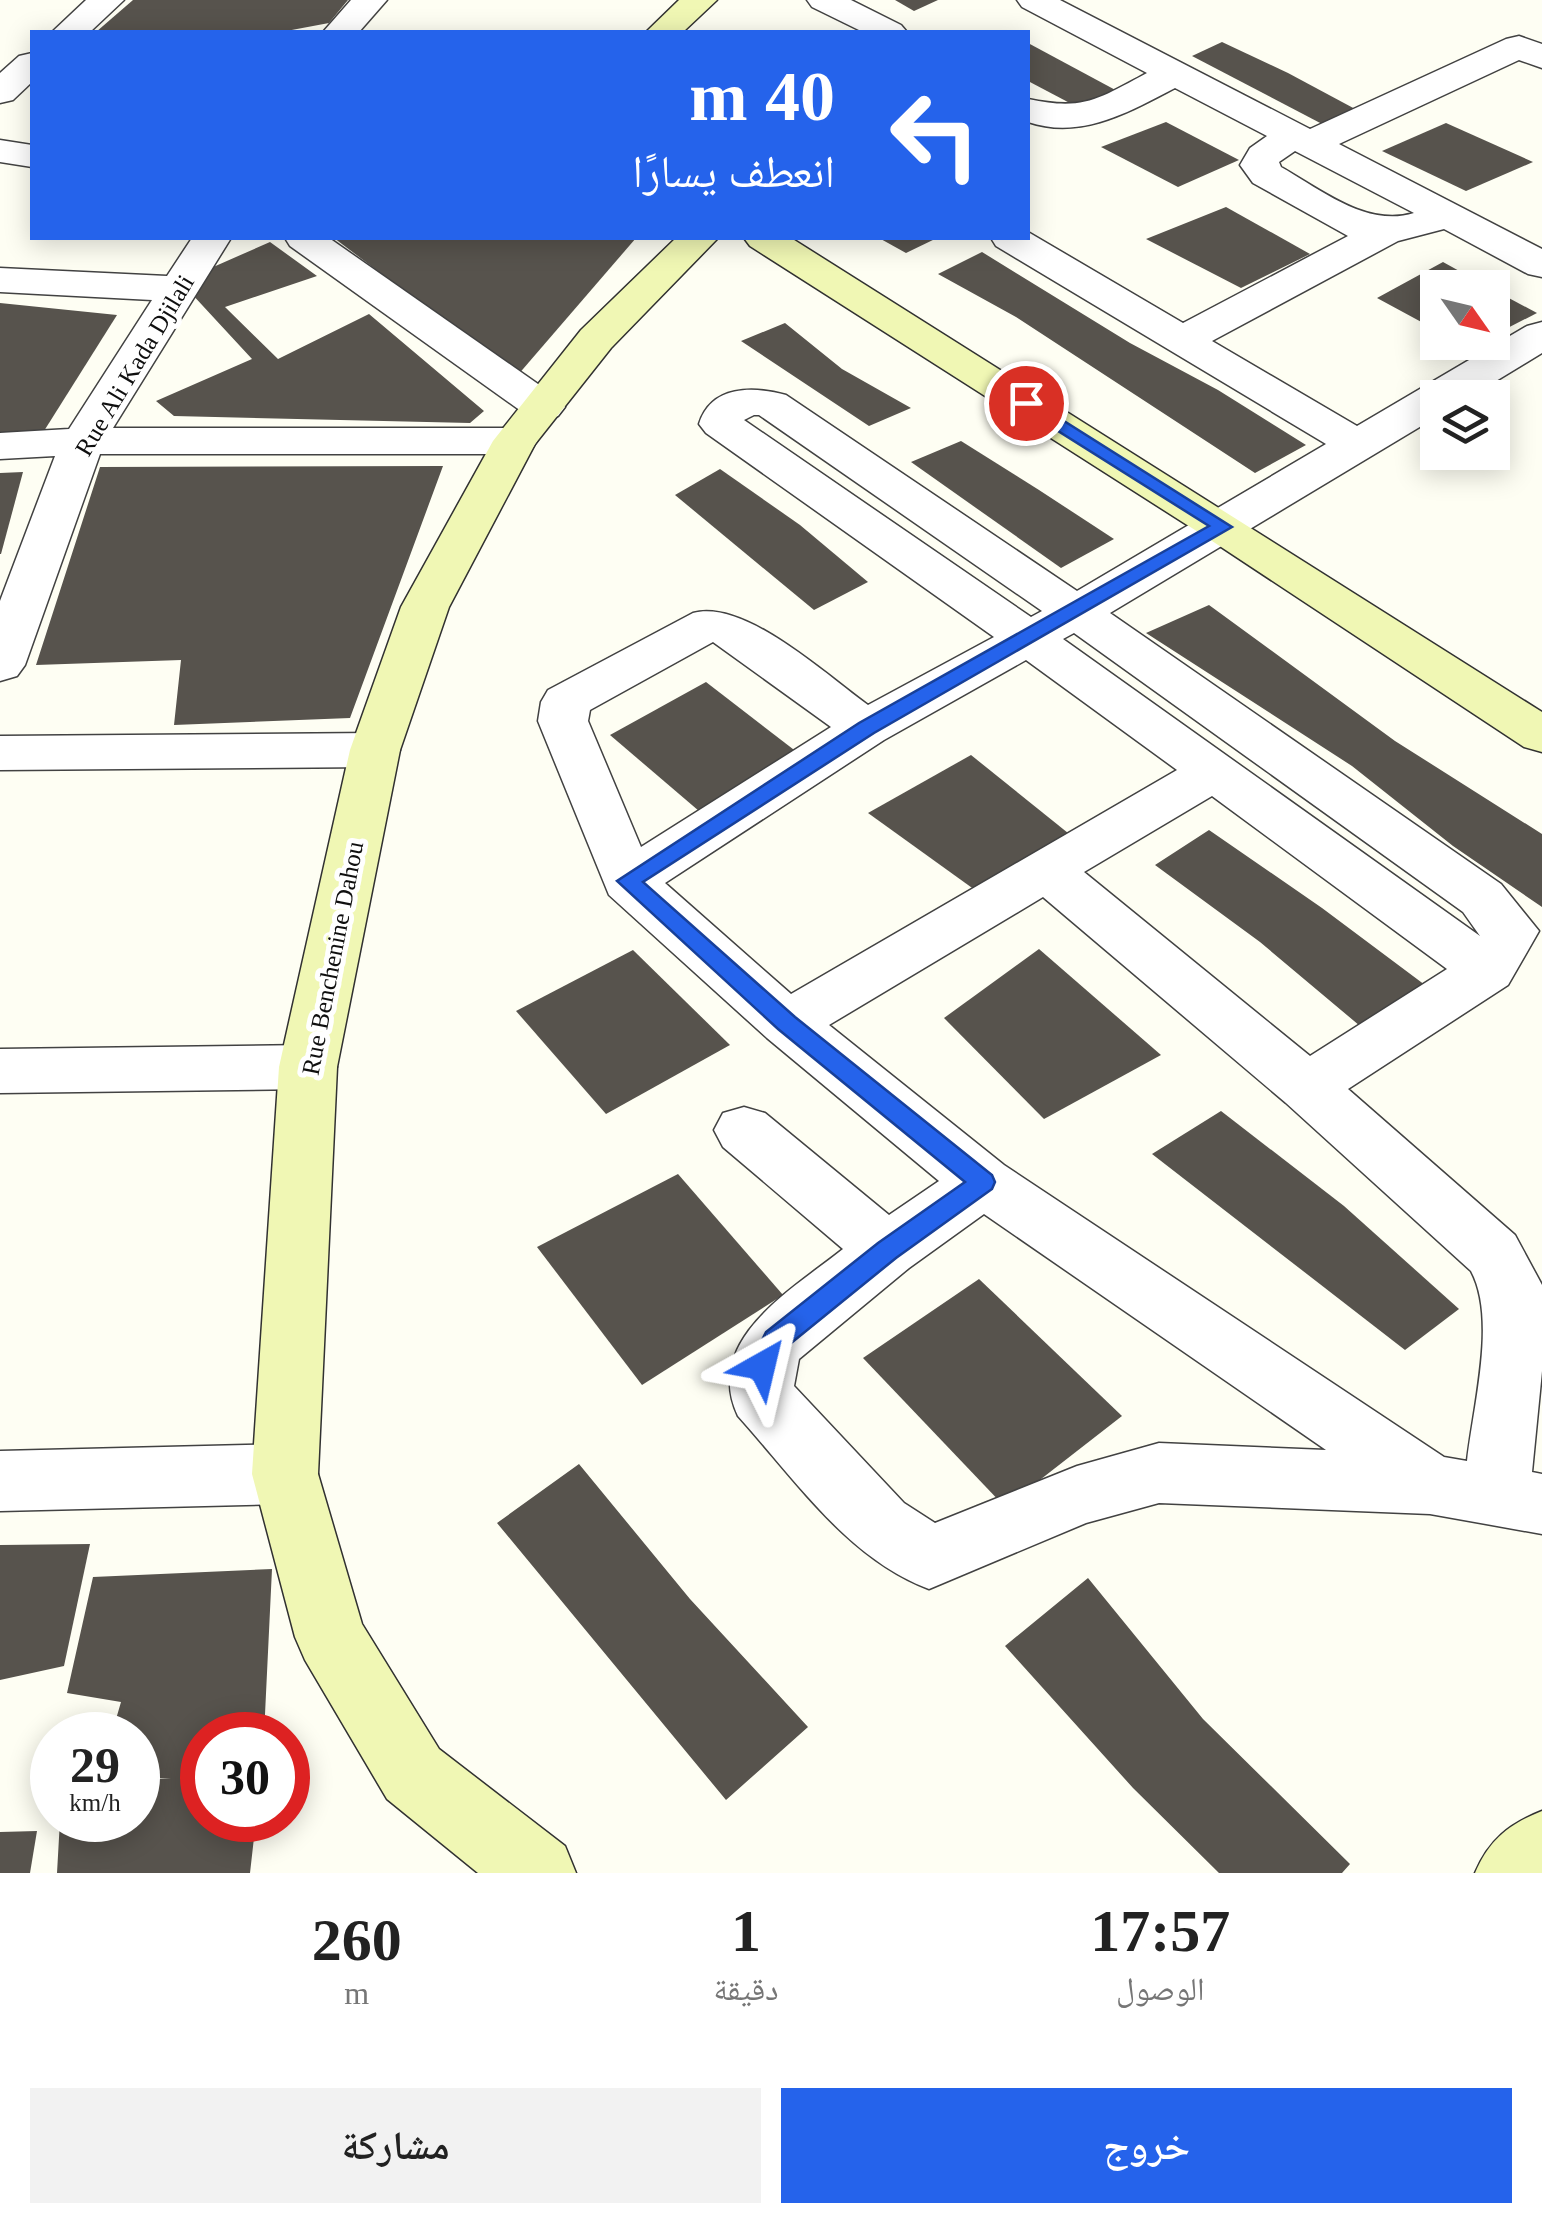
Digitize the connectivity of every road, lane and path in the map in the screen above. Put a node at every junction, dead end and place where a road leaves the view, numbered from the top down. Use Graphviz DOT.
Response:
graph roads {
  1 [pos="107,0"];
  2 [pos="370,0"];
  3 [pos="700,0"];
  4 [pos="824,0"];
  5 [pos="1034,0"];
  6 [pos="71,30"];
  7 [pos="342,30"];
  8 [pos="664,30"];
  9 [pos="885,30"];
  10 [pos="1542,57"];
  11 [pos="30,66"];
  12 [pos="1176,73"];
  13 [pos="30,88"];
  14 [pos="0,93"];
  15 [pos="1030,111"];
  16 [pos="1302,139"];
  17 [pos="0,151"];
  18 [pos="30,156"];
  19 [pos="1449,215"];
  20 [pos="1542,223"];
  21 [pos="1386,231"];
  22 [pos="210,240"];
  23 [pos="306,240"];
  24 [pos="696,240"];
  25 [pos="767,240"];
  26 [pos="1013,240"];
  27 [pos="1502,244"];
  28 [pos="1542,265"];
  29 [pos="0,280"];
  30 [pos="180,289"];
  31 [pos="1542,335"];
  32 [pos="1184,339"];
  33 [pos="529,424"];
  34 [pos="82,441"];
  35 [pos="1355,443"];
  36 [pos="0,446"];
  37 [pos="1222,527"];
  38 [pos="1076,612"];
  39 [pos="1028,637"];
  40 [pos="0,664"];
  41 [pos="866,728"];
  42 [pos="1542,735"];
  43 [pos="375,750"];
  44 [pos="0,753"];
  45 [pos="1216,771"];
  46 [pos="1048,871"];
  47 [pos="628,881"];
  48 [pos="1488,970"];
  49 [pos="787,1023"];
  50 [pos="308,1066"];
  51 [pos="0,1071"];
  52 [pos="1307,1087"];
  53 [pos="744,1130"];
  54 [pos="983,1182"];
  55 [pos="887,1250"];
  56 [pos="285,1474"];
  57 [pos="0,1481"];
  58 [pos="1430,1484"];
  59 [pos="1519,1500"];
  60 [pos="538,1873"];
  1 -- 6 [label="street"];
  2 -- 7 [label="street"];
  3 -- 8 [label="street"];
  4 -- 9 [label="street"];
  5 -- 12 [label="street"];
  10 -- 16 [label="street"];
  11 -- 14 [label="street"];
  12 -- 15 [label="street"];
  12 -- 16 [label="street"];
  13 -- 14 [label="street"];
  16 -- 19 [label="street"];
  16 -- 21 [label="street"];
  17 -- 18 [label="street"];
  19 -- 21 [label="street"];
  19 -- 27 [label="street"];
  20 -- 27 [label="street"];
  21 -- 32 [label="street"];
  22 -- 30 [label="street, Rue Ali Kada Djilali"];
  23 -- 33 [label="street"];
  24 -- 33 [label="street, Rue Benchenine Dahou"];
  25 -- 37 [label="street"];
  26 -- 32 [label="street"];
  27 -- 28 [label="street"];
  29 -- 30 [label="street"];
  30 -- 34 [label="street, Rue Ali Kada Djilali"];
  31 -- 35 [label="street"];
  32 -- 35 [label="street"];
  33 -- 34 [label="street"];
  33 -- 43 [label="street, Rue Benchenine Dahou"];
  34 -- 36 [label="street"];
  34 -- 40 [label="street, Rue Ali Kada Djilali"];
  35 -- 37 [label="street"];
  37 -- 38 [label="street"];
  37 -- 42 [label="street"];
  38 -- 39 [label="street"];
  38 -- 39 [label="street"];
  38 -- 48 [label="street"];
  39 -- 41 [label="street"];
  39 -- 45 [label="street"];
  41 -- 47 [label="street"];
  41 -- 47 [label="street"];
  43 -- 44 [label="street"];
  43 -- 50 [label="street, Rue Benchenine Dahou"];
  45 -- 46 [label="street"];
  45 -- 48 [label="street"];
  46 -- 49 [label="street"];
  46 -- 52 [label="street"];
  47 -- 49 [label="street"];
  48 -- 52 [label="street"];
  49 -- 54 [label="street"];
  50 -- 51 [label="street"];
  50 -- 56 [label="street, Rue Benchenine Dahou"];
  52 -- 59 [label="street"];
  53 -- 55 [label="street"];
  54 -- 55 [label="street"];
  54 -- 58 [label="street"];
  55 -- 58 [label="street"];
  56 -- 57 [label="street"];
  56 -- 60 [label="street, Rue Benchenine Dahou"];
  58 -- 59 [label="street"];
}
